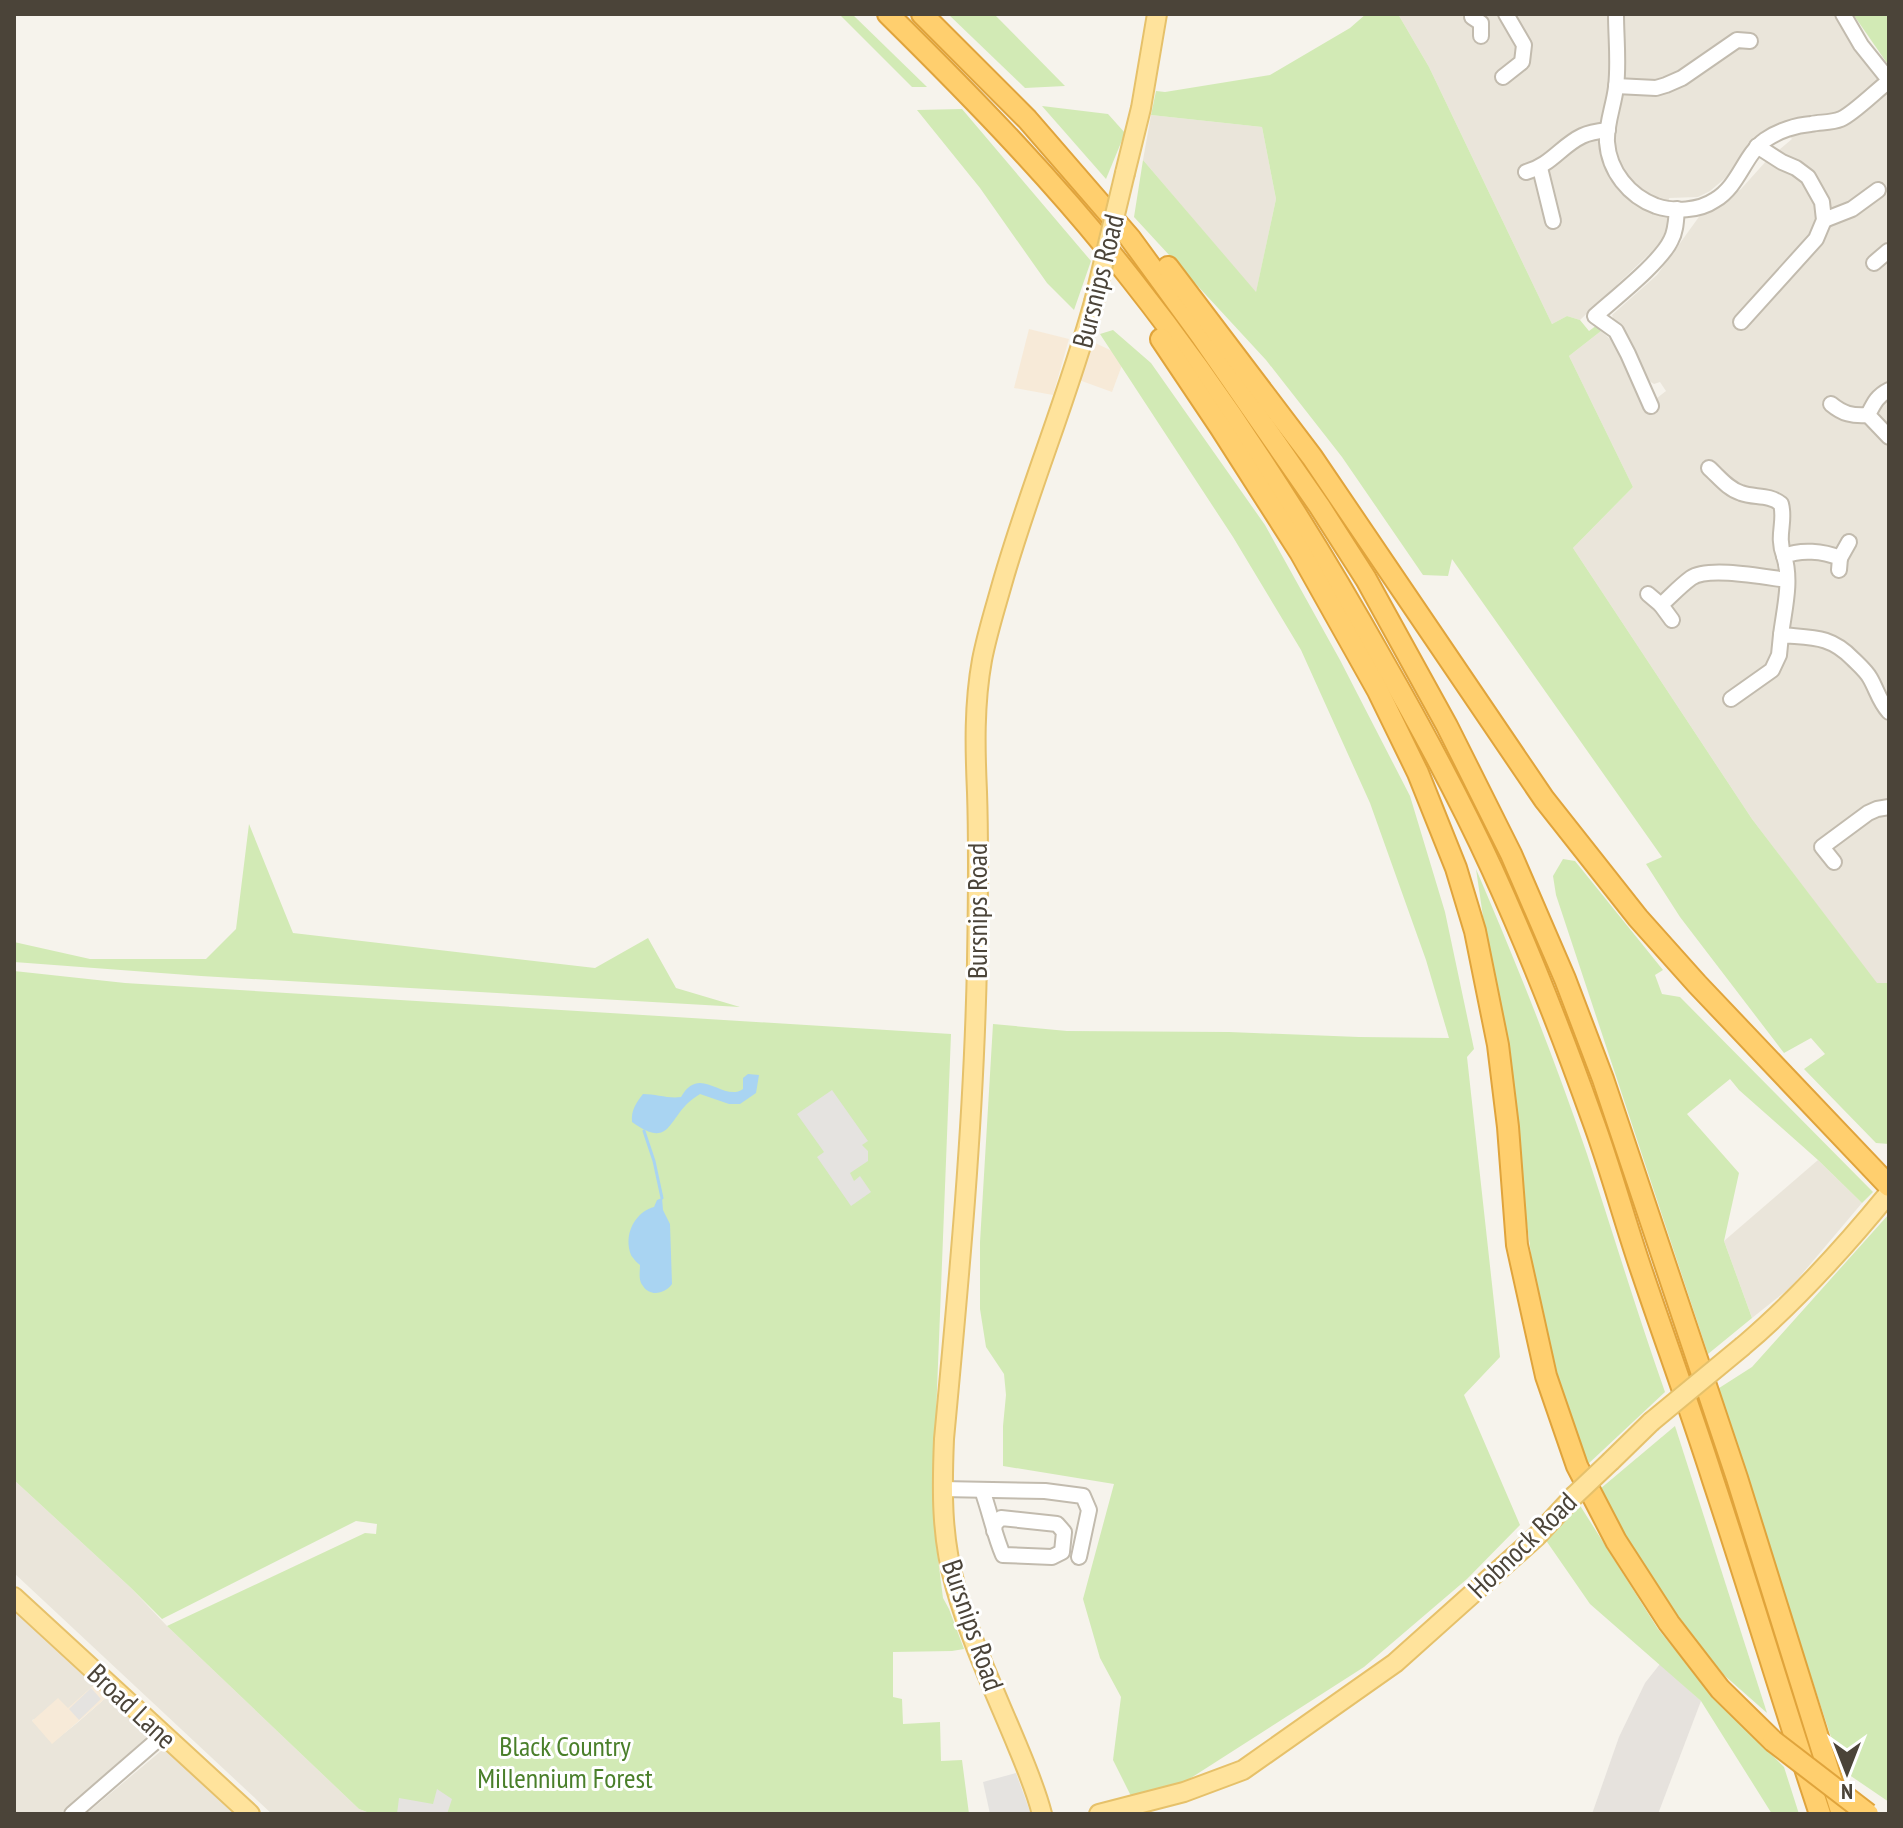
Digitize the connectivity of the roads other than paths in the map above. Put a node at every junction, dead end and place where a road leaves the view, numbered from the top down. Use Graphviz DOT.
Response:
graph roads {
  1 [pos="888,14"];
  2 [pos="922,14"];
  3 [pos="1157,14"];
  4 [pos="1504,14"];
  5 [pos="1616,14"];
  6 [pos="1843,14"];
  7 [pos="1478,25"];
  8 [pos="1741,36"];
  9 [pos="1506,68"];
  10 [pos="1889,80"];
  11 [pos="1616,86"];
  12 [pos="1608,130"];
  13 [pos="1757,146"];
  14 [pos="1054,151"];
  15 [pos="1878,190"];
  16 [pos="1069,204"];
  17 [pos="1677,209"];
  18 [pos="1824,220"];
  19 [pos="1553,221"];
  20 [pos="1739,324"];
  21 [pos="1661,386"];
  22 [pos="1889,390"];
  23 [pos="1831,404"];
  24 [pos="1868,415"];
  25 [pos="1889,437"];
  26 [pos="1290,462"];
  27 [pos="1709,468"];
  28 [pos="1849,542"];
  29 [pos="1784,556"];
  30 [pos="1787,580"];
  31 [pos="1648,594"];
  32 [pos="1661,605"];
  33 [pos="1672,620"];
  34 [pos="1364,626"];
  35 [pos="1781,635"];
  36 [pos="1471,694"];
  37 [pos="1731,699"];
  38 [pos="1889,712"];
  39 [pos="1889,807"];
  40 [pos="1445,837"];
  41 [pos="1834,862"];
  42 [pos="1887,1193"];
  43 [pos="942,1489"];
  44 [pos="982,1490"];
  45 [pos="994,1531"];
  46 [pos="1079,1557"];
  47 [pos="14,1597"];
  48 [pos="163,1735"];
  49 [pos="72,1814"];
  50 [pos="250,1814"];
  51 [pos="1042,1814"];
  52 [pos="1099,1814"];
  53 [pos="1820,1814"];
  54 [pos="1842,1814"];
  55 [pos="1868,1814"];
  1 -- 16 [label="highway"];
  2 -- 14 [label="highway"];
  3 -- 43 [label="main road, Bursnips Road, bridge"];
  4 -- 7 [label="street"];
  4 -- 9 [label="street"];
  5 -- 11 [label="street"];
  6 -- 10 [label="street"];
  8 -- 11 [label="street"];
  10 -- 13 [label="street"];
  11 -- 12 [label="street"];
  12 -- 17 [label="street"];
  12 -- 19 [label="street"];
  13 -- 17 [label="street"];
  13 -- 18 [label="street"];
  14 -- 26 [label="highway"];
  14 -- 36 [label="highway"];
  15 -- 18 [label="street"];
  16 -- 34 [label="highway"];
  16 -- 40 [label="highway"];
  17 -- 21 [label="street"];
  18 -- 20 [label="street"];
  22 -- 24 [label="street"];
  23 -- 24 [label="street"];
  24 -- 25 [label="street"];
  26 -- 36 [label="highway"];
  26 -- 54 [label="highway"];
  27 -- 29 [label="street"];
  28 -- 29 [label="street"];
  29 -- 30 [label="street"];
  30 -- 32 [label="street"];
  30 -- 35 [label="street"];
  31 -- 32 [label="street"];
  32 -- 33 [label="street"];
  34 -- 40 [label="highway"];
  34 -- 53 [label="highway"];
  35 -- 37 [label="street"];
  35 -- 38 [label="street"];
  36 -- 42 [label="highway"];
  39 -- 41 [label="street"];
  40 -- 55 [label="highway, bridge"];
  42 -- 52 [label="main road, Hobnock Road, bridge"];
  43 -- 44 [label="street"];
  43 -- 51 [label="main road, Bursnips Road"];
  44 -- 45 [label="street"];
  44 -- 46 [label="street"];
  45 -- 45 [label="street"];
  47 -- 48 [label="main road, Broad Lane"];
  48 -- 49 [label="street"];
  48 -- 50 [label="main road, Broad Lane"];
}
